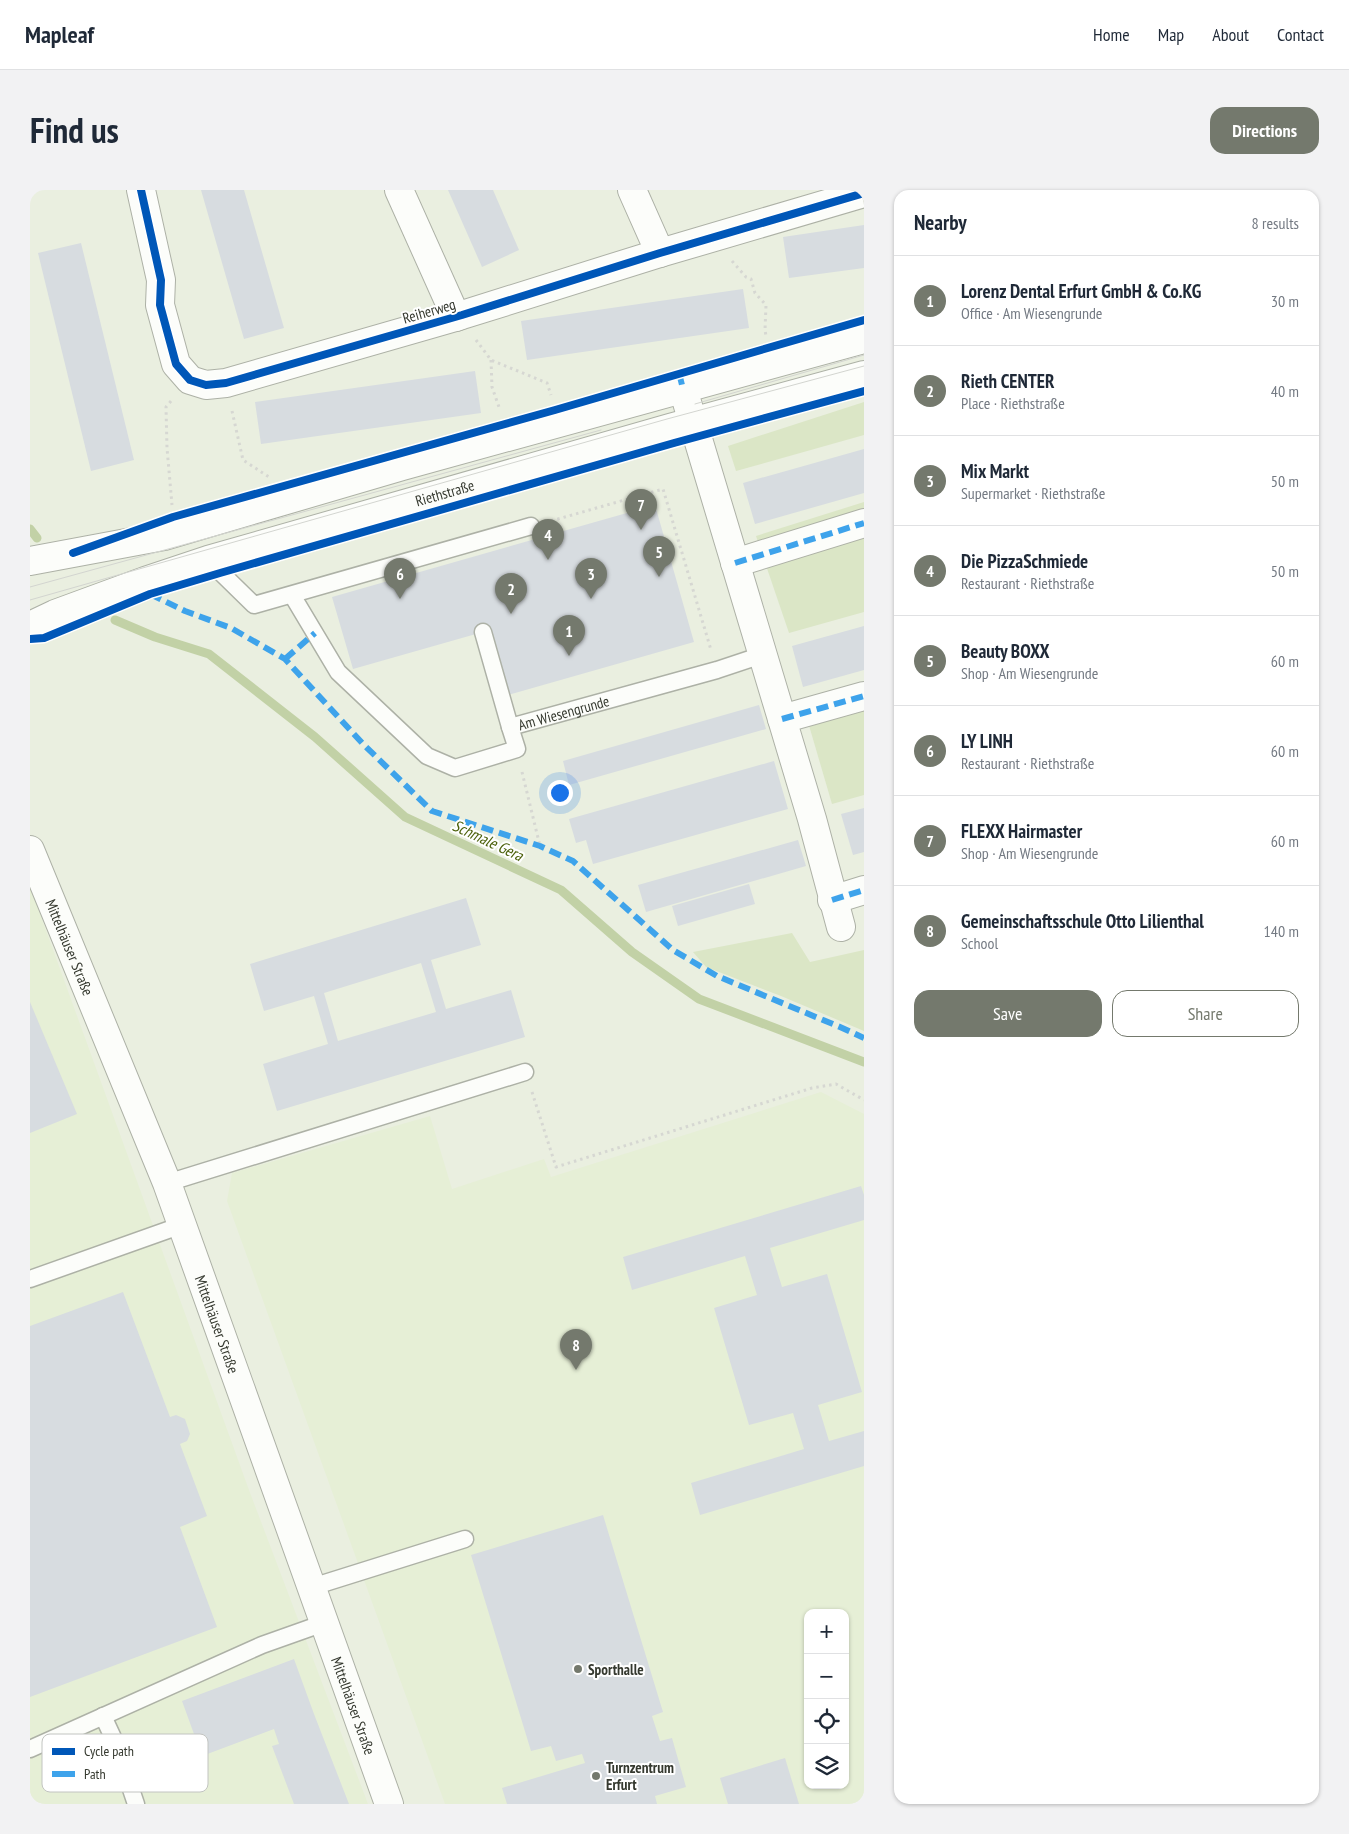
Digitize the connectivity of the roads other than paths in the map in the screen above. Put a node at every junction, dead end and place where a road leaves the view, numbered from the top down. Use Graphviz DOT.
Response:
graph roads {
  1 [pos="141,190"];
  2 [pos="399,190"];
  3 [pos="632,190"];
  4 [pos="864,193"];
  5 [pos="660,253"];
  6 [pos="459,316"];
  7 [pos="864,339"];
  8 [pos="864,375"];
  9 [pos="683,389"];
  10 [pos="694,422"];
  11 [pos="864,522"];
  12 [pos="531,526"];
  13 [pos="208,560"];
  14 [pos="30,561"];
  15 [pos="735,562"];
  16 [pos="292,595"];
  17 [pos="30,626"];
  18 [pos="483,632"];
  19 [pos="762,655"];
  20 [pos="864,696"];
  21 [pos="782,719"];
  22 [pos="510,727"];
  23 [pos="30,850"];
  24 [pos="864,890"];
  25 [pos="832,900"];
  26 [pos="841,927"];
  27 [pos="525,1072"];
  28 [pos="167,1183"];
  29 [pos="182,1225"];
  30 [pos="30,1279"];
  31 [pos="465,1539"];
  32 [pos="312,1587"];
  33 [pos="324,1623"];
  34 [pos="103,1716"];
  35 [pos="62,1734"];
  36 [pos="111,1734"];
  37 [pos="42,1743"];
  38 [pos="30,1748"];
  39 [pos="132,1792"];
  40 [pos="136,1804"];
  41 [pos="390,1804"];
  1 -- 6 [label="street, Reiherweg"];
  2 -- 6 [label="street, Reiherweg"];
  3 -- 5 [label="street"];
  4 -- 5 [label="street, Reiherweg"];
  5 -- 6 [label="street, Reiherweg"];
  7 -- 9 [label="street"];
  8 -- 10 [label="street, Riethstraße"];
  9 -- 10 [label="street"];
  9 -- 14 [label="street"];
  10 -- 13 [label="street, Riethstraße"];
  10 -- 15 [label="street"];
  11 -- 15 [label="street"];
  12 -- 16 [label="lane"];
  13 -- 16 [label="lane"];
  13 -- 17 [label="street, Riethstraße"];
  15 -- 19 [label="street"];
  16 -- 22 [label="lane, Am Wiesengrunde"];
  18 -- 22 [label="lane"];
  19 -- 21 [label="street"];
  19 -- 22 [label="lane, Am Wiesengrunde"];
  20 -- 21 [label="street"];
  21 -- 25 [label="street"];
  23 -- 28 [label="street, Mittelhäuser Straße"];
  24 -- 25 [label="street"];
  25 -- 26 [label="street"];
  27 -- 28 [label="lane"];
  28 -- 29 [label="street, Mittelhäuser Straße"];
  29 -- 30 [label="lane"];
  29 -- 32 [label="street, Mittelhäuser Straße"];
  31 -- 32 [label="lane"];
  32 -- 33 [label="street, Mittelhäuser Straße"];
  33 -- 34 [label="lane"];
  33 -- 41 [label="street, Mittelhäuser Straße"];
  34 -- 35 [label="lane"];
  34 -- 36 [label="lane"];
  37 -- 38 [label="lane"];
  39 -- 40 [label="lane"];
}
